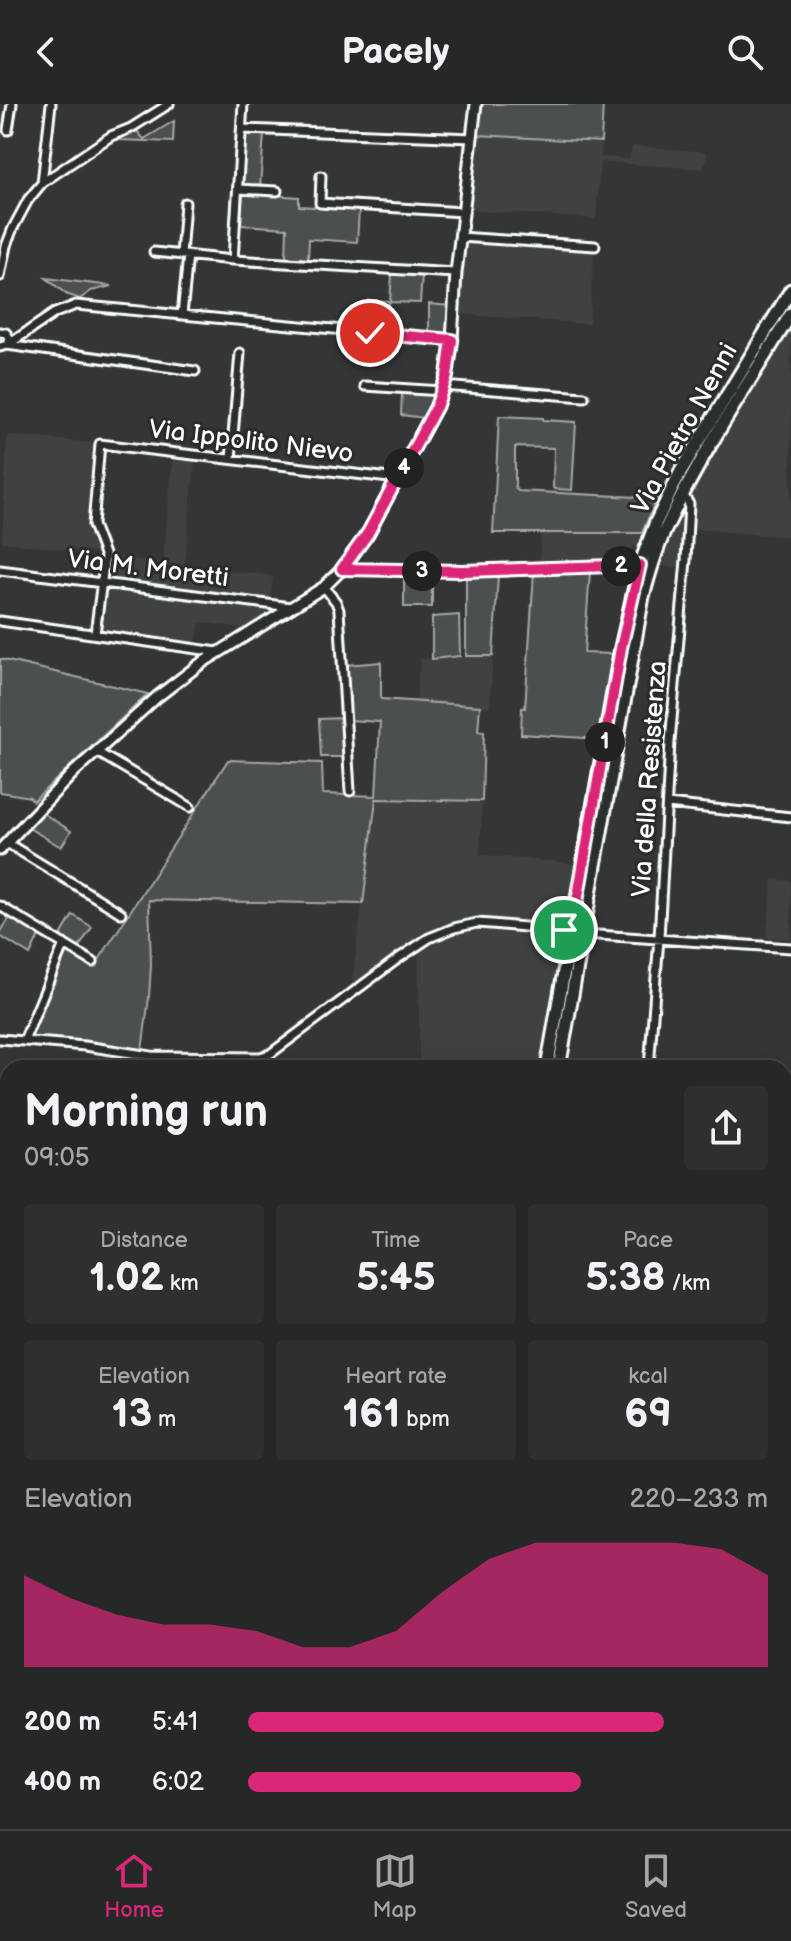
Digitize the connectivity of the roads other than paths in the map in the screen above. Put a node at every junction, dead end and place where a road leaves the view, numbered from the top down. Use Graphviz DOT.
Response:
graph roads {
  1 [pos="12,104"];
  2 [pos="51,104"];
  3 [pos="169,104"];
  4 [pos="243,104"];
  5 [pos="476,104"];
  6 [pos="242,129"];
  7 [pos="8,130"];
  8 [pos="472,138"];
  9 [pos="321,176"];
  10 [pos="42,183"];
  11 [pos="238,189"];
  12 [pos="277,191"];
  13 [pos="185,203"];
  14 [pos="463,212"];
  15 [pos="0,226"];
  16 [pos="13,228"];
  17 [pos="460,237"];
  18 [pos="595,246"];
  19 [pos="154,252"];
  20 [pos="184,255"];
  21 [pos="233,260"];
  22 [pos="456,273"];
  23 [pos="0,276"];
  24 [pos="791,290"];
  25 [pos="791,314"];
  26 [pos="182,315"];
  27 [pos="2,332"];
  28 [pos="21,335"];
  29 [pos="452,340"];
  30 [pos="3,346"];
  31 [pos="240,353"];
  32 [pos="195,371"];
  33 [pos="365,386"];
  34 [pos="442,388"];
  35 [pos="584,397"];
  36 [pos="231,459"];
  37 [pos="398,479"];
  38 [pos="683,494"];
  39 [pos="640,565"];
  40 [pos="342,569"];
  41 [pos="0,570"];
  42 [pos="103,583"];
  43 [pos="324,587"];
  44 [pos="291,607"];
  45 [pos="0,621"];
  46 [pos="95,634"];
  47 [pos="218,652"];
  48 [pos="97,752"];
  49 [pos="350,791"];
  50 [pos="667,804"];
  51 [pos="190,807"];
  52 [pos="791,817"];
  53 [pos="3,846"];
  54 [pos="0,906"];
  55 [pos="121,913"];
  56 [pos="577,933"];
  57 [pos="659,938"];
  58 [pos="64,944"];
  59 [pos="791,948"];
  60 [pos="93,962"];
  61 [pos="0,1039"];
  62 [pos="24,1041"];
  63 [pos="549,1060"];
  64 [pos="560,1060"];
  65 [pos="650,1060"];
  1 -- 7 [label="street"];
  2 -- 10 [label="street"];
  3 -- 10 [label="street"];
  4 -- 6 [label="street"];
  5 -- 8 [label="street"];
  6 -- 8 [label="street"];
  6 -- 11 [label="street"];
  8 -- 14 [label="street"];
  9 -- 14 [label="street"];
  10 -- 16 [label="street"];
  11 -- 12 [label="street"];
  11 -- 21 [label="street"];
  13 -- 20 [label="street"];
  14 -- 17 [label="street"];
  15 -- 16 [label="street"];
  16 -- 23 [label="street"];
  17 -- 18 [label="street"];
  17 -- 22 [label="street"];
  19 -- 20 [label="street"];
  20 -- 21 [label="street"];
  20 -- 26 [label="street"];
  21 -- 22 [label="street"];
  22 -- 29 [label="street"];
  24 -- 39 [label="main road, Via Pietro Nenni"];
  25 -- 38 [label="main road, Via Pietro Nenni"];
  26 -- 28 [label="street"];
  26 -- 29 [label="street"];
  27 -- 28 [label="street"];
  27 -- 30 [label="street"];
  28 -- 30 [label="street"];
  29 -- 34 [label="street"];
  30 -- 32 [label="street"];
  31 -- 36 [label="street"];
  33 -- 34 [label="street"];
  34 -- 35 [label="street"];
  34 -- 37 [label="street"];
  36 -- 37 [label="street, Via Ippolito Nievo"];
  36 -- 42 [label="street, Via Ippolito Nievo"];
  37 -- 40 [label="street"];
  38 -- 50 [label="street, Via della Resistenza"];
  38 -- 56 [label="main road, Via Pietro Nenni"];
  39 -- 40 [label="street"];
  39 -- 56 [label="main road, Via Pietro Nenni"];
  40 -- 43 [label="street"];
  41 -- 42 [label="street, Via M. Moretti"];
  42 -- 44 [label="street, Via M. Moretti"];
  42 -- 46 [label="street"];
  43 -- 44 [label="street"];
  43 -- 49 [label="street"];
  44 -- 47 [label="street"];
  45 -- 46 [label="street"];
  46 -- 47 [label="street"];
  47 -- 48 [label="street"];
  48 -- 51 [label="street"];
  48 -- 53 [label="street"];
  50 -- 52 [label="street"];
  50 -- 57 [label="street, Via della Resistenza"];
  53 -- 55 [label="street"];
  54 -- 58 [label="street"];
  56 -- 57 [label="street"];
  56 -- 62 [label="street"];
  56 -- 63 [label="main road, Via Pietro Nenni"];
  56 -- 64 [label="main road, Via Pietro Nenni"];
  57 -- 59 [label="street"];
  57 -- 65 [label="street, Via della Resistenza"];
  58 -- 60 [label="street"];
  58 -- 62 [label="street"];
  61 -- 62 [label="street"];
}
